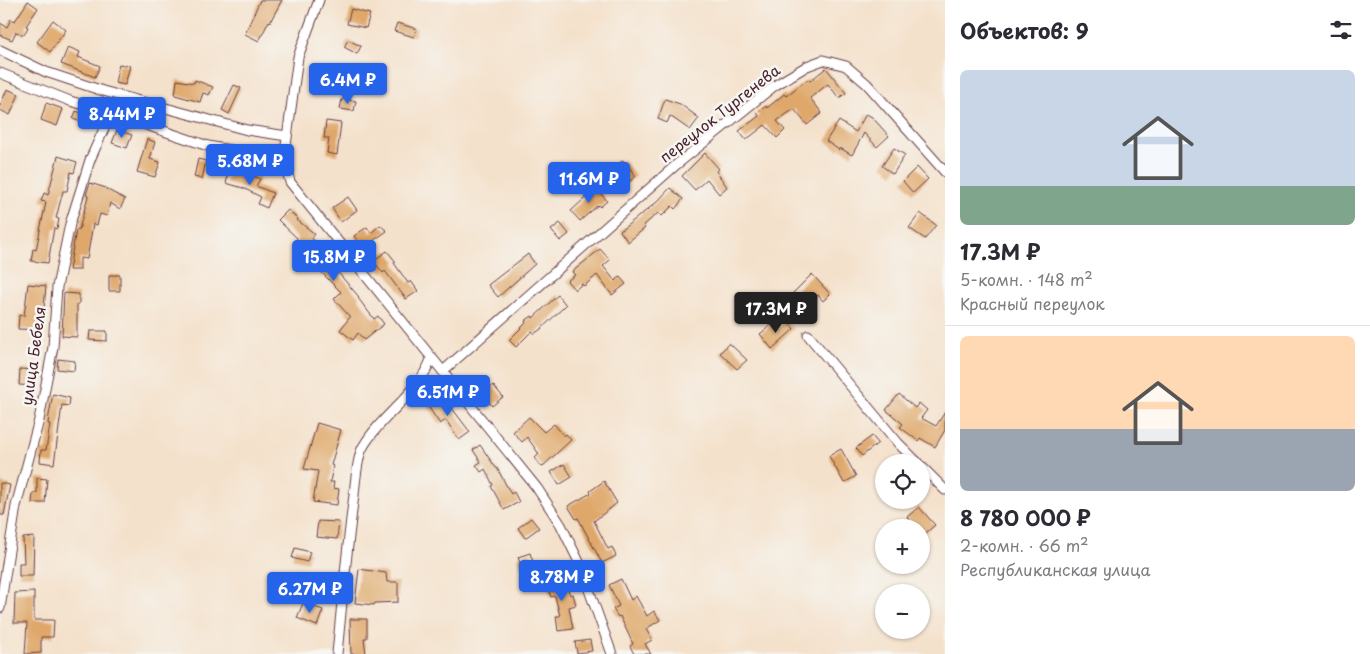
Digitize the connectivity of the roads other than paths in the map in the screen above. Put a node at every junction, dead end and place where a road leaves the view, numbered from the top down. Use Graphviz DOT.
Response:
graph roads {
  1 [pos="319,0"];
  2 [pos="0,50"];
  3 [pos="0,73"];
  4 [pos="111,113"];
  5 [pos="287,136"];
  6 [pos="284,160"];
  7 [pos="945,172"];
  8 [pos="808,335"];
  9 [pos="432,357"];
  10 [pos="443,371"];
  11 [pos="909,454"];
  12 [pos="930,475"];
  13 [pos="945,490"];
  14 [pos="0,608"];
  15 [pos="337,654"];
  16 [pos="612,654"];
  1 -- 5 [label="street"];
  2 -- 5 [label="street"];
  3 -- 4 [label="street"];
  4 -- 6 [label="street"];
  4 -- 14 [label="street, улица Бебеля"];
  5 -- 6 [label="street"];
  6 -- 9 [label="street"];
  7 -- 10 [label="street, переулок Тургенева"];
  8 -- 11 [label="street"];
  9 -- 10 [label="street"];
  9 -- 15 [label="street"];
  10 -- 16 [label="street"];
  12 -- 13 [label="street"];
}
